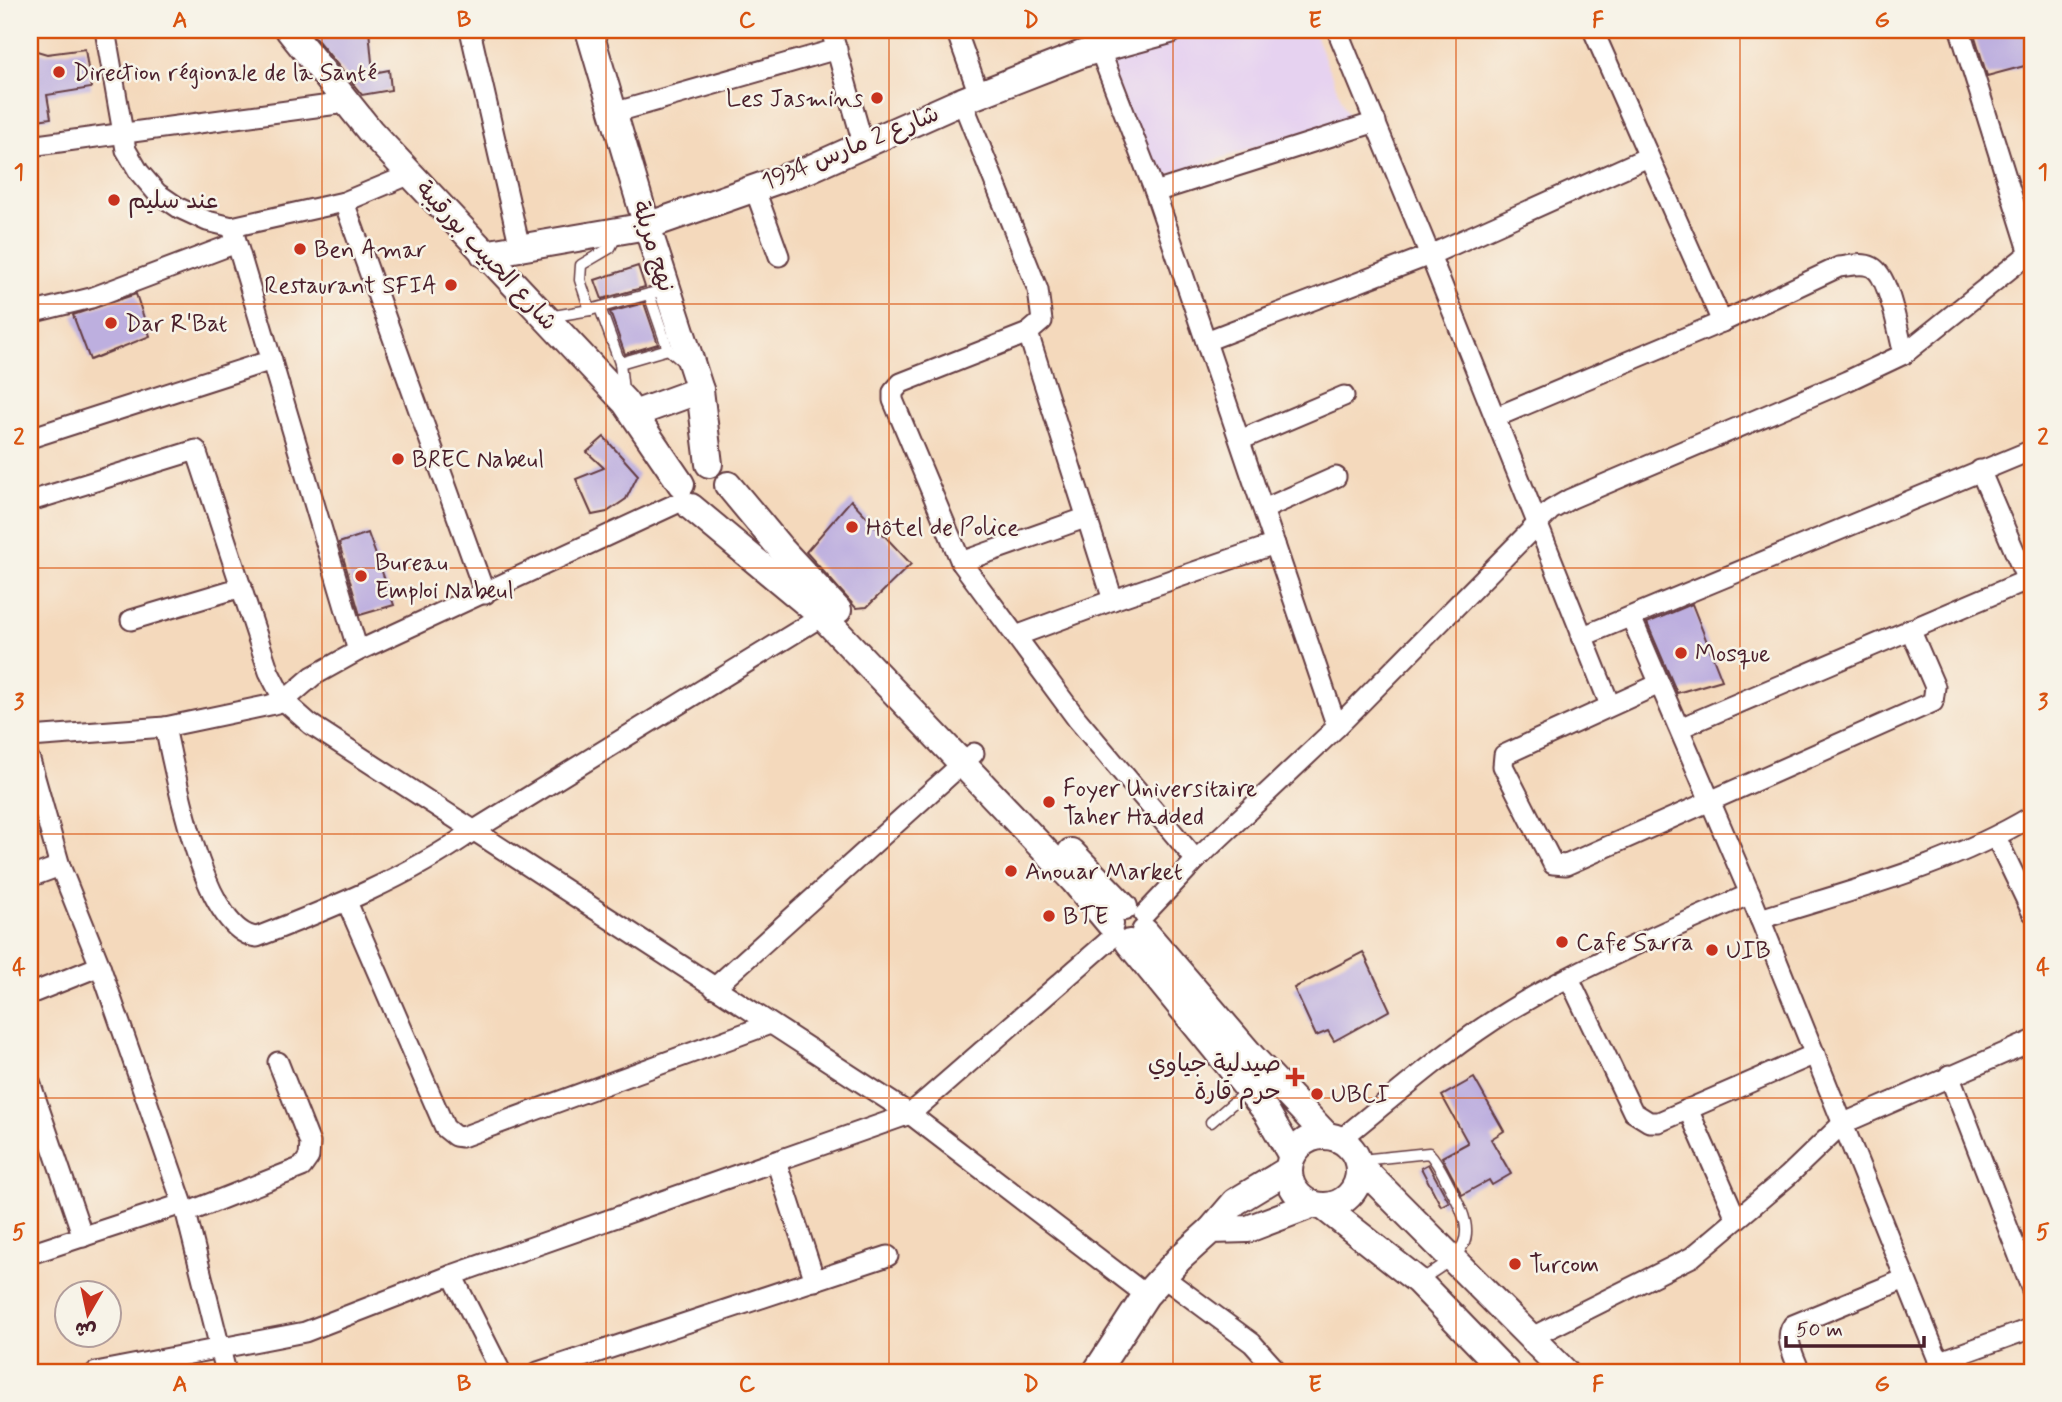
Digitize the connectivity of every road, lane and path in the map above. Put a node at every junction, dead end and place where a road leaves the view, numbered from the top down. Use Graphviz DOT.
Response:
graph roads {
  1 [pos="105,30"];
  2 [pos="289,30"];
  3 [pos="470,30"];
  4 [pos="589,30"];
  5 [pos="831,30"];
  6 [pos="957,30"];
  7 [pos="1170,30"];
  8 [pos="1336,30"];
  9 [pos="1593,30"];
  10 [pos="1960,30"];
  11 [pos="1096,39"];
  12 [pos="837,49"];
  13 [pos="970,98"];
  14 [pos="345,103"];
  15 [pos="613,113"];
  16 [pos="1376,121"];
  17 [pos="121,133"];
  18 [pos="30,146"];
  19 [pos="864,147"];
  20 [pos="1648,157"];
  21 [pos="411,174"];
  22 [pos="754,187"];
  23 [pos="1156,192"];
  24 [pos="345,202"];
  25 [pos="647,226"];
  26 [pos="620,229"];
  27 [pos="234,235"];
  28 [pos="520,248"];
  29 [pos="484,254"];
  30 [pos="1430,255"];
  31 [pos="2032,255"];
  32 [pos="779,256"];
  33 [pos="658,291"];
  34 [pos="595,309"];
  35 [pos="30,313"];
  36 [pos="544,317"];
  37 [pos="1722,322"];
  38 [pos="1028,333"];
  39 [pos="1206,341"];
  40 [pos="668,349"];
  41 [pos="1903,354"];
  42 [pos="272,360"];
  43 [pos="620,363"];
  44 [pos="696,380"];
  45 [pos="1344,396"];
  46 [pos="629,408"];
  47 [pos="1496,417"];
  48 [pos="30,438"];
  49 [pos="1240,440"];
  50 [pos="2032,450"];
  51 [pos="709,464"];
  52 [pos="1980,471"];
  53 [pos="1336,477"];
  54 [pos="728,485"];
  55 [pos="685,497"];
  56 [pos="30,498"];
  57 [pos="1264,509"];
  58 [pos="1085,518"];
  59 [pos="1538,522"];
  60 [pos="1275,544"];
  61 [pos="961,562"];
  62 [pos="2030,586"];
  63 [pos="242,587"];
  64 [pos="485,594"];
  65 [pos="1113,600"];
  66 [pos="829,612"];
  67 [pos="1631,617"];
  68 [pos="131,620"];
  69 [pos="1910,629"];
  70 [pos="1016,636"];
  71 [pos="1581,636"];
  72 [pos="358,651"];
  73 [pos="1659,684"];
  74 [pos="284,701"];
  75 [pos="1610,705"];
  76 [pos="165,727"];
  77 [pos="1337,727"];
  78 [pos="1680,728"];
  79 [pos="30,737"];
  80 [pos="969,759"];
  81 [pos="30,760"];
  82 [pos="1710,799"];
  83 [pos="2032,816"];
  84 [pos="473,831"];
  85 [pos="1996,837"];
  86 [pos="1196,860"];
  87 [pos="60,866"];
  88 [pos="30,877"];
  89 [pos="1751,894"];
  90 [pos="347,902"];
  91 [pos="2032,912"];
  92 [pos="1760,919"];
  93 [pos="1128,926"];
  94 [pos="100,966"];
  95 [pos="1569,978"];
  96 [pos="714,988"];
  97 [pos="30,994"];
  98 [pos="770,1024"];
  99 [pos="2032,1041"];
  100 [pos="1815,1054"];
  101 [pos="278,1062"];
  102 [pos="1949,1075"];
  103 [pos="30,1082"];
  104 [pos="1259,1082"];
  105 [pos="1688,1109"];
  106 [pos="910,1114"];
  107 [pos="1211,1122"];
  108 [pos="1842,1124"];
  109 [pos="1334,1138"];
  110 [pos="776,1161"];
  111 [pos="1290,1163"];
  112 [pos="1359,1163"];
  113 [pos="1317,1206"];
  114 [pos="184,1209"];
  115 [pos="1736,1218"];
  116 [pos="1211,1230"];
  117 [pos="83,1237"];
  118 [pos="30,1254"];
  119 [pos="888,1256"];
  120 [pos="1455,1258"];
  121 [pos="452,1275"];
  122 [pos="1905,1279"];
  123 [pos="814,1281"];
  124 [pos="1418,1282"];
  125 [pos="1154,1286"];
  126 [pos="2032,1290"];
  127 [pos="2032,1328"];
  128 [pos="1530,1338"];
  129 [pos="221,1350"];
  130 [pos="1941,1367"];
  131 [pos="96,1372"];
  132 [pos="226,1372"];
  133 [pos="500,1372"];
  134 [pos="538,1372"];
  135 [pos="1096,1372"];
  136 [pos="1278,1372"];
  137 [pos="1506,1372"];
  138 [pos="1565,1372"];
  139 [pos="1800,1372"];
  1 -- 17 [label="street"];
  2 -- 14 [label="main road, شارع الحبيب بورقيبة"];
  3 -- 28 [label="street"];
  4 -- 15 [label="main road, نهج مربلة"];
  5 -- 12 [label="street"];
  6 -- 13 [label="street"];
  7 -- 11 [label="main road, شارع 2 مارس 1934"];
  8 -- 16 [label="street"];
  9 -- 20 [label="street"];
  10 -- 31 [label="street"];
  11 -- 13 [label="main road, شارع 2 مارس 1934"];
  11 -- 23 [label="street"];
  12 -- 15 [label="street"];
  12 -- 19 [label="street"];
  13 -- 19 [label="main road, شارع 2 مارس 1934"];
  13 -- 38 [label="street"];
  14 -- 17 [label="street"];
  14 -- 21 [label="main road, شارع الحبيب بورقيبة"];
  15 -- 25 [label="main road, نهج مربلة"];
  16 -- 23 [label="street"];
  16 -- 30 [label="street"];
  17 -- 18 [label="street"];
  17 -- 27 [label="street"];
  19 -- 22 [label="main road, شارع 2 مارس 1934"];
  20 -- 30 [label="street"];
  20 -- 37 [label="street"];
  21 -- 24 [label="street"];
  21 -- 29 [label="main road, شارع الحبيب بورقيبة"];
  22 -- 25 [label="main road, شارع 2 مارس 1934"];
  22 -- 32 [label="street"];
  23 -- 39 [label="street"];
  24 -- 27 [label="street"];
  24 -- 64 [label="street"];
  25 -- 26 [label="main road, شارع 2 مارس 1934"];
  25 -- 33 [label="main road, نهج مربلة"];
  26 -- 28 [label="main road, شارع 2 مارس 1934"];
  26 -- 34 [label="lane"];
  27 -- 35 [label="street"];
  27 -- 42 [label="street"];
  28 -- 29 [label="main road, شارع 2 مارس 1934"];
  29 -- 36 [label="main road, شارع الحبيب بورقيبة"];
  30 -- 39 [label="street"];
  30 -- 47 [label="street"];
  31 -- 41 [label="street"];
  33 -- 34 [label="lane"];
  33 -- 40 [label="lane"];
  33 -- 44 [label="main road, نهج مربلة"];
  34 -- 36 [label="lane"];
  34 -- 43 [label="lane"];
  36 -- 46 [label="main road, شارع الحبيب بورقيبة"];
  37 -- 41 [label="street"];
  37 -- 47 [label="street"];
  38 -- 58 [label="street"];
  38 -- 61 [label="street"];
  39 -- 49 [label="street"];
  40 -- 43 [label="lane"];
  40 -- 44 [label="lane"];
  41 -- 59 [label="street"];
  42 -- 48 [label="street"];
  42 -- 72 [label="street"];
  43 -- 46 [label="lane"];
  44 -- 46 [label="main road"];
  44 -- 51 [label="main road, نهج مربلة"];
  45 -- 49 [label="street"];
  46 -- 55 [label="main road, شارع الحبيب بورقيبة"];
  47 -- 59 [label="street"];
  49 -- 57 [label="street"];
  50 -- 52 [label="street"];
  51 -- 54 [label="main road"];
  51 -- 55 [label="main road"];
  52 -- 62 [label="street"];
  52 -- 67 [label="street"];
  53 -- 57 [label="street"];
  54 -- 55 [label="main road"];
  54 -- 66 [label="main road"];
  55 -- 64 [label="street"];
  55 -- 66 [label="main road, شارع الحبيب بورقيبة"];
  56 -- 63 [label="street"];
  57 -- 60 [label="street"];
  58 -- 61 [label="street"];
  58 -- 65 [label="street"];
  59 -- 71 [label="street"];
  59 -- 77 [label="street"];
  60 -- 65 [label="street"];
  60 -- 77 [label="street"];
  61 -- 70 [label="street"];
  62 -- 69 [label="street"];
  63 -- 68 [label="street"];
  63 -- 74 [label="street"];
  64 -- 72 [label="street"];
  65 -- 70 [label="street"];
  66 -- 80 [label="main road"];
  66 -- 84 [label="street"];
  67 -- 71 [label="street"];
  67 -- 73 [label="street"];
  69 -- 78 [label="street"];
  69 -- 82 [label="street"];
  70 -- 86 [label="street"];
  71 -- 75 [label="street"];
  72 -- 74 [label="street"];
  73 -- 75 [label="street"];
  73 -- 78 [label="street"];
  74 -- 76 [label="street"];
  74 -- 84 [label="street"];
  75 -- 82 [label="street"];
  76 -- 79 [label="street"];
  76 -- 90 [label="street"];
  77 -- 86 [label="street"];
  78 -- 82 [label="street"];
  80 -- 93 [label="main road"];
  80 -- 96 [label="street"];
  81 -- 87 [label="street"];
  82 -- 89 [label="street"];
  83 -- 85 [label="street"];
  84 -- 90 [label="street"];
  84 -- 96 [label="street"];
  85 -- 91 [label="street"];
  85 -- 92 [label="street"];
  86 -- 93 [label="street"];
  87 -- 88 [label="street"];
  87 -- 94 [label="street"];
  89 -- 92 [label="street"];
  89 -- 95 [label="street"];
  90 -- 98 [label="street"];
  92 -- 100 [label="street"];
  93 -- 104 [label="main road"];
  93 -- 106 [label="street"];
  94 -- 97 [label="street"];
  94 -- 114 [label="street"];
  95 -- 105 [label="street"];
  95 -- 109 [label="street"];
  96 -- 98 [label="street"];
  98 -- 106 [label="street"];
  99 -- 102 [label="street"];
  100 -- 105 [label="street"];
  100 -- 108 [label="street"];
  101 -- 114 [label="street"];
  102 -- 108 [label="street"];
  102 -- 126 [label="street"];
  103 -- 117 [label="street"];
  104 -- 107 [label="lane"];
  104 -- 109 [label="main road"];
  104 -- 111 [label="main road"];
  105 -- 115 [label="street"];
  106 -- 110 [label="street"];
  106 -- 125 [label="street"];
  108 -- 115 [label="street"];
  108 -- 122 [label="street"];
  109 -- 111 [label="main road"];
  109 -- 112 [label="main road"];
  110 -- 121 [label="street"];
  110 -- 123 [label="street"];
  111 -- 113 [label="main road"];
  111 -- 116 [label="main road"];
  112 -- 113 [label="main road"];
  112 -- 120 [label="main road"];
  112 -- 120 [label="lane"];
  113 -- 116 [label="main road"];
  113 -- 124 [label="main road"];
  114 -- 117 [label="street"];
  114 -- 129 [label="street"];
  115 -- 128 [label="street"];
  116 -- 125 [label="main road"];
  117 -- 118 [label="street"];
  119 -- 123 [label="street"];
  120 -- 124 [label="lane"];
  120 -- 128 [label="main road"];
  121 -- 129 [label="street"];
  121 -- 133 [label="street"];
  122 -- 130 [label="street"];
  122 -- 139 [label="street"];
  123 -- 134 [label="street"];
  124 -- 137 [label="main road"];
  125 -- 135 [label="main road"];
  125 -- 136 [label="street"];
  127 -- 130 [label="street"];
  128 -- 138 [label="main road"];
  129 -- 131 [label="street"];
  129 -- 132 [label="street"];
}
